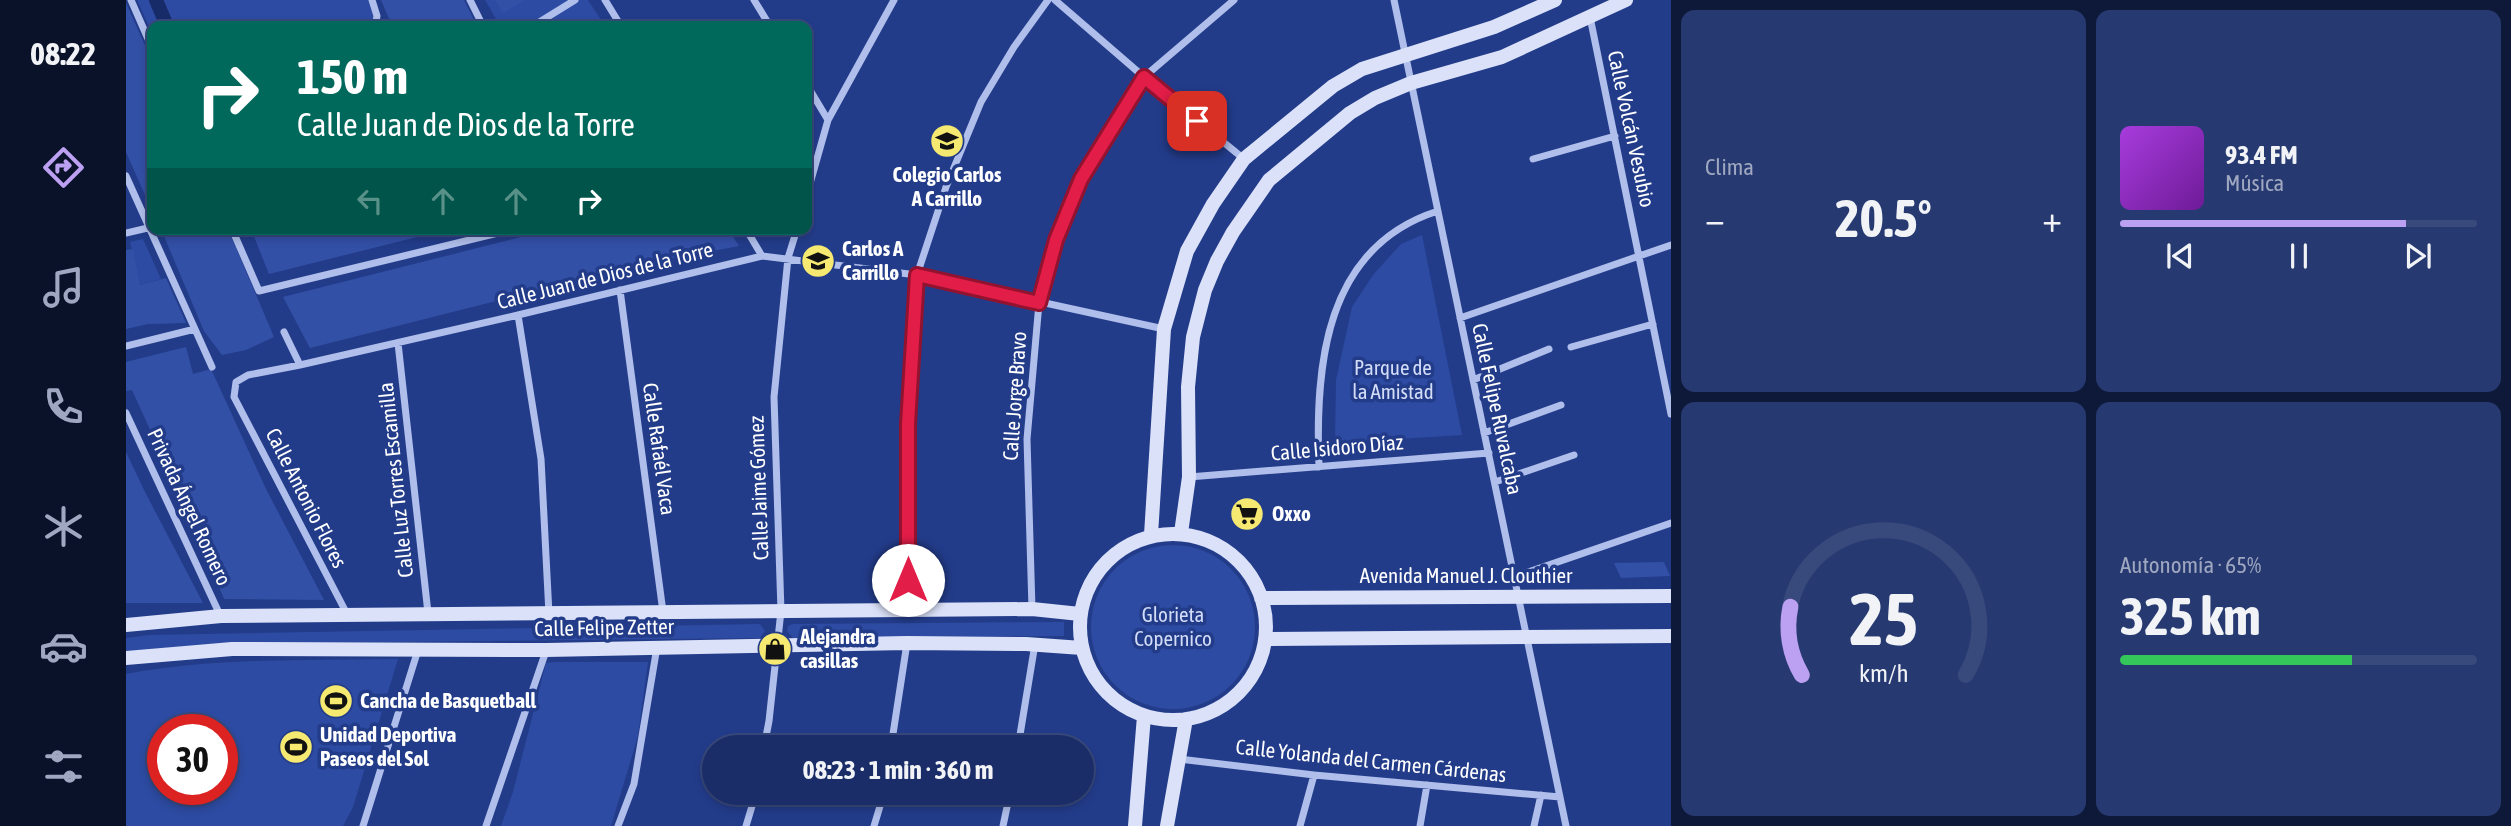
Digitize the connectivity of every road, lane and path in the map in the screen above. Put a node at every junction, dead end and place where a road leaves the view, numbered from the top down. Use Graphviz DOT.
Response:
graph roads {
  1 [pos="131,0"];
  2 [pos="372,0"];
  3 [pos="470,0"];
  4 [pos="575,0"];
  5 [pos="605,0"];
  6 [pos="754,0"];
  7 [pos="883,0"];
  8 [pos="894,0"];
  9 [pos="1048,0"];
  10 [pos="1055,0"];
  11 [pos="1234,0"];
  12 [pos="1394,0"];
  13 [pos="1555,0"];
  14 [pos="1626,0"];
  15 [pos="888,9"];
  16 [pos="1590,16"];
  17 [pos="376,21"];
  18 [pos="480,21"];
  19 [pos="541,21"];
  20 [pos="618,21"];
  21 [pos="767,21"];
  22 [pos="147,37"];
  23 [pos="1405,53"];
  24 [pos="1144,77"];
  25 [pos="1411,83"];
  26 [pos="812,93"];
  27 [pos="828,120"];
  28 [pos="1615,136"];
  29 [pos="1244,159"];
  30 [pos="1533,159"];
  31 [pos="126,176"];
  32 [pos="812,176"];
  33 [pos="1438,211"];
  34 [pos="147,219"];
  35 [pos="147,228"];
  36 [pos="126,233"];
  37 [pos="154,235"];
  38 [pos="235,235"];
  39 [pos="490,235"];
  40 [pos="750,235"];
  41 [pos="795,235"];
  42 [pos="1671,245"];
  43 [pos="762,256"];
  44 [pos="1639,256"];
  45 [pos="788,258"];
  46 [pos="917,275"];
  47 [pos="620,290"];
  48 [pos="1039,303"];
  49 [pos="518,316"];
  50 [pos="1460,318"];
  51 [pos="1653,324"];
  52 [pos="195,329"];
  53 [pos="1164,329"];
  54 [pos="284,332"];
  55 [pos="398,343"];
  56 [pos="126,346"];
  57 [pos="1572,347"];
  58 [pos="1549,349"];
  59 [pos="300,365"];
  60 [pos="212,367"];
  61 [pos="1473,380"];
  62 [pos="234,397"];
  63 [pos="1561,405"];
  64 [pos="126,413"];
  65 [pos="1671,414"];
  66 [pos="1484,433"];
  67 [pos="1489,453"];
  68 [pos="1574,455"];
  69 [pos="1319,467"];
  70 [pos="1189,477"];
  71 [pos="1495,482"];
  72 [pos="1671,523"];
  73 [pos="1181,533"];
  74 [pos="1151,535"];
  75 [pos="1514,577"];
  76 [pos="1671,596"];
  77 [pos="1261,598"];
  78 [pos="1518,598"];
  79 [pos="1032,609"];
  80 [pos="907,610"];
  81 [pos="781,611"];
  82 [pos="663,612"];
  83 [pos="428,614"];
  84 [pos="549,614"];
  85 [pos="1080,614"];
  86 [pos="347,615"];
  87 [pos="221,616"];
  88 [pos="126,625"];
  89 [pos="1671,636"];
  90 [pos="1527,638"];
  91 [pos="1265,639"];
  92 [pos="907,643"];
  93 [pos="1035,644"];
  94 [pos="778,646"];
  95 [pos="657,647"];
  96 [pos="1082,648"];
  97 [pos="418,650"];
  98 [pos="546,650"];
  99 [pos="126,659"];
  100 [pos="1143,716"];
  101 [pos="1186,719"];
  102 [pos="766,735"];
  103 [pos="893,735"];
  104 [pos="1020,735"];
  105 [pos="1178,759"];
  106 [pos="1314,775"];
  107 [pos="1427,785"];
  108 [pos="1541,795"];
  109 [pos="1560,797"];
  110 [pos="752,805"];
  111 [pos="880,805"];
  112 [pos="1007,805"];
  113 [pos="363,826"];
  114 [pos="486,826"];
  115 [pos="618,826"];
  116 [pos="746,826"];
  117 [pos="874,826"];
  118 [pos="1003,826"];
  119 [pos="1135,826"];
  120 [pos="1167,826"];
  121 [pos="1300,826"];
  122 [pos="1420,826"];
  123 [pos="1534,826"];
  124 [pos="1566,826"];
  1 -- 22 [label="street"];
  2 -- 17 [label="street"];
  3 -- 18 [label="street"];
  4 -- 19 [label="street"];
  5 -- 20 [label="street"];
  6 -- 21 [label="street"];
  7 -- 15 [label="street"];
  8 -- 15 [label="street"];
  9 -- 46 [label="street"];
  10 -- 24 [label="street"];
  11 -- 24 [label="street, Calle Jorge Bravo"];
  12 -- 23 [label="street, Calle Felipe Ruvalcaba"];
  13 -- 23 [label="main road"];
  14 -- 16 [label="main road"];
  15 -- 27 [label="street"];
  16 -- 25 [label="main road"];
  16 -- 28 [label="street, Calle Volcán Vesubio"];
  23 -- 25 [label="street, Calle Felipe Ruvalcaba"];
  23 -- 29 [label="main road"];
  24 -- 29 [label="street"];
  24 -- 48 [label="street, Calle Jorge Bravo"];
  25 -- 33 [label="street, Calle Felipe Ruvalcaba"];
  25 -- 70 [label="main road"];
  26 -- 27 [label="street"];
  27 -- 32 [label="street"];
  28 -- 30 [label="street"];
  28 -- 44 [label="street, Calle Volcán Vesubio"];
  29 -- 53 [label="main road"];
  31 -- 34 [label="street"];
  33 -- 50 [label="street, Calle Felipe Ruvalcaba"];
  33 -- 69 [label="street"];
  35 -- 36 [label="street"];
  37 -- 52 [label="street"];
  38 -- 39 [label="street"];
  40 -- 43 [label="street"];
  41 -- 45 [label="street, Calle Jaime Gómez"];
  42 -- 44 [label="street"];
  43 -- 45 [label="street, Calle Juan de Dios de la Torre"];
  43 -- 47 [label="street, Calle Juan de Dios de la Torre"];
  44 -- 50 [label="street"];
  44 -- 51 [label="street, Calle Volcán Vesubio"];
  45 -- 46 [label="street, Calle Juan de Dios de la Torre"];
  45 -- 81 [label="street, Calle Jaime Gómez"];
  46 -- 48 [label="street, Calle Juan de Dios de la Torre"];
  46 -- 80 [label="street"];
  47 -- 49 [label="street, Calle Juan de Dios de la Torre"];
  47 -- 82 [label="street, Calle Rafaél Vaca"];
  48 -- 53 [label="street, Calle Juan de Dios de la Torre"];
  48 -- 79 [label="street, Calle Jorge Bravo"];
  49 -- 55 [label="street, Calle Juan de Dios de la Torre"];
  49 -- 84 [label="street"];
  50 -- 61 [label="street, Calle Felipe Ruvalcaba"];
  51 -- 57 [label="street"];
  51 -- 65 [label="street, Calle Volcán Vesubio"];
  52 -- 56 [label="street"];
  52 -- 60 [label="street"];
  53 -- 74 [label="main road"];
  54 -- 59 [label="street"];
  55 -- 59 [label="street, Calle Juan de Dios de la Torre"];
  55 -- 83 [label="street, Calle Luz Torres Escamilla"];
  58 -- 61 [label="street"];
  59 -- 62 [label="street, Calle Juan de Dios de la Torre"];
  61 -- 66 [label="street, Calle Felipe Ruvalcaba"];
  62 -- 86 [label="street, Calle Antonio Flores"];
  63 -- 66 [label="street"];
  64 -- 87 [label="street, Privada Ángel Romero"];
  66 -- 67 [label="street, Calle Felipe Ruvalcaba"];
  67 -- 69 [label="street, Calle Isidoro Díaz"];
  67 -- 71 [label="street, Calle Felipe Ruvalcaba"];
  68 -- 71 [label="street"];
  69 -- 70 [label="street, Calle Isidoro Díaz"];
  70 -- 73 [label="main road"];
  71 -- 75 [label="street, Calle Felipe Ruvalcaba"];
  72 -- 75 [label="street"];
  73 -- 74 [label="main road"];
  73 -- 77 [label="main road"];
  74 -- 85 [label="main road"];
  75 -- 78 [label="street, Calle Felipe Ruvalcaba"];
  76 -- 78 [label="main road, Avenida Manuel J. Clouthier"];
  77 -- 78 [label="main road, Avenida Manuel J. Clouthier"];
  77 -- 91 [label="main road"];
  78 -- 90 [label="street, Calle Felipe Ruvalcaba"];
  79 -- 80 [label="main road, Calle Felipe Zetter"];
  79 -- 85 [label="main road, Calle Felipe Zetter"];
  80 -- 81 [label="main road, Calle Felipe Zetter"];
  81 -- 82 [label="main road, Calle Felipe Zetter"];
  81 -- 94 [label="street, Calle Jaime Gómez"];
  82 -- 84 [label="main road, Calle Felipe Zetter"];
  83 -- 84 [label="main road, Calle Felipe Zetter"];
  83 -- 86 [label="main road, Calle Felipe Zetter"];
  85 -- 96 [label="main road"];
  86 -- 87 [label="main road, Calle Felipe Zetter"];
  87 -- 88 [label="main road, Calle Felipe Zetter"];
  89 -- 90 [label="main road"];
  90 -- 91 [label="main road"];
  90 -- 109 [label="street, Calle Felipe Ruvalcaba"];
  91 -- 101 [label="main road"];
  92 -- 93 [label="main road, Calle Felipe Zetter"];
  92 -- 94 [label="main road, Calle Felipe Zetter"];
  92 -- 103 [label="street"];
  93 -- 96 [label="main road, Calle Felipe Zetter"];
  93 -- 104 [label="street"];
  94 -- 95 [label="main road, Calle Felipe Zetter"];
  94 -- 102 [label="street, Calle Jaime Gómez"];
  95 -- 98 [label="main road, Calle Felipe Zetter"];
  95 -- 115 [label="street"];
  96 -- 100 [label="main road"];
  97 -- 98 [label="main road, Calle Felipe Zetter"];
  97 -- 99 [label="main road, Calle Felipe Zetter"];
  97 -- 113 [label="street"];
  98 -- 114 [label="street"];
  100 -- 101 [label="main road"];
  100 -- 119 [label="main road"];
  101 -- 105 [label="main road"];
  105 -- 106 [label="street, Calle Yolanda del Carmen Cárdenas"];
  105 -- 120 [label="main road"];
  106 -- 107 [label="street, Calle Yolanda del Carmen Cárdenas"];
  106 -- 121 [label="street"];
  107 -- 108 [label="street, Calle Yolanda del Carmen Cárdenas"];
  107 -- 122 [label="street"];
  108 -- 109 [label="street, Calle Yolanda del Carmen Cárdenas"];
  108 -- 123 [label="street"];
  109 -- 124 [label="street, Calle Felipe Ruvalcaba"];
  110 -- 116 [label="street"];
  111 -- 117 [label="street"];
  112 -- 118 [label="street"];
}
